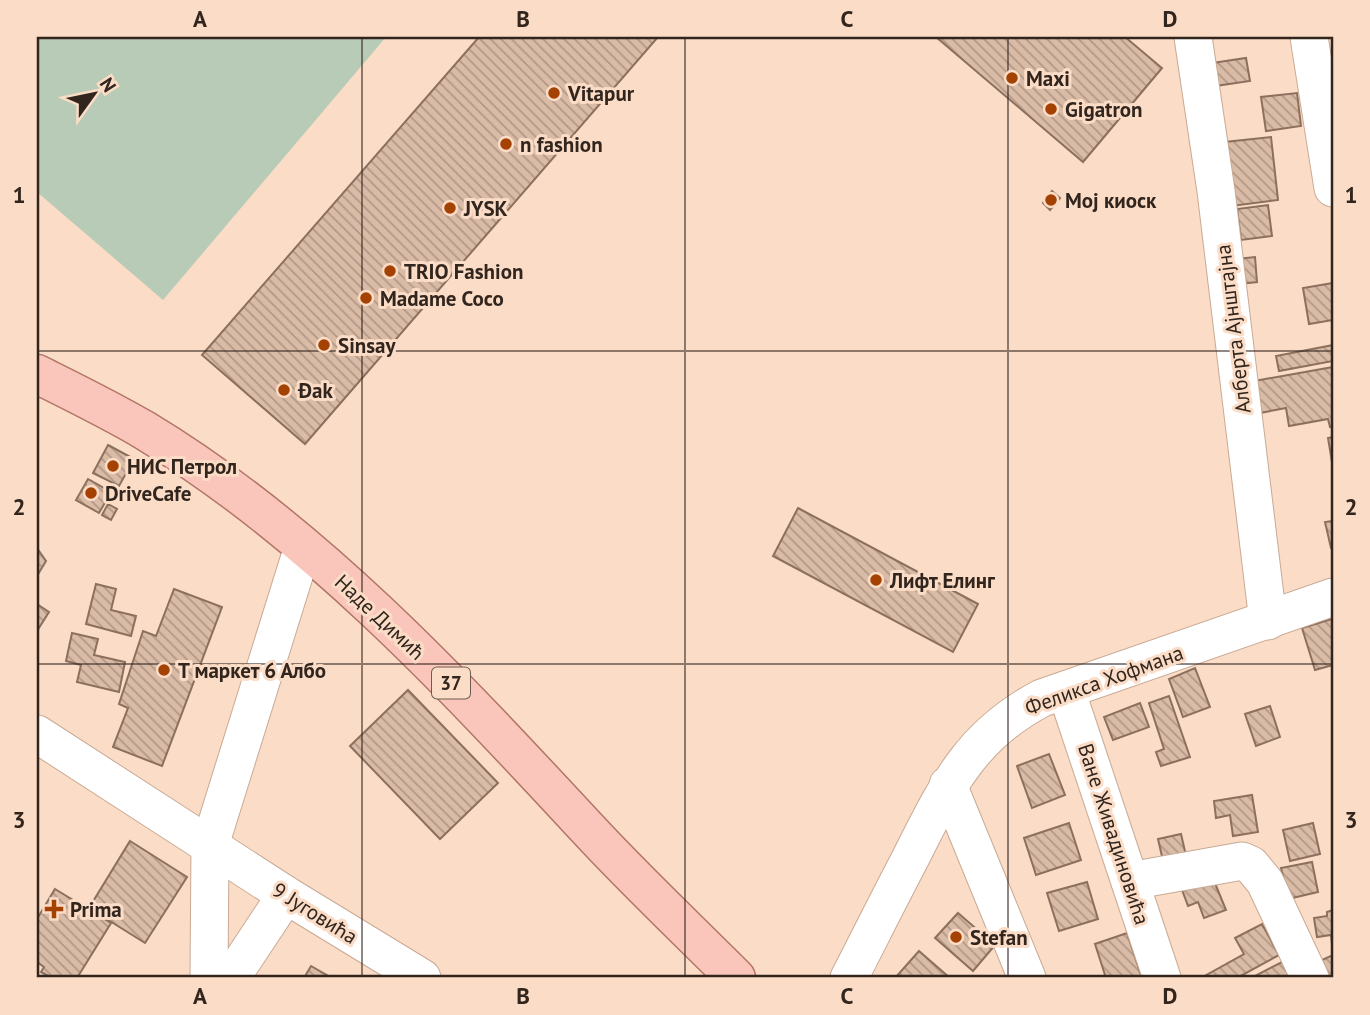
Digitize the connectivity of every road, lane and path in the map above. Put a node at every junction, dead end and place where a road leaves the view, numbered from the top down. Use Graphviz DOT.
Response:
graph roads {
  1 [pos="1193,37"];
  2 [pos="1309,37"];
  3 [pos="1333,188"];
  4 [pos="37,374"];
  5 [pos="303,547"];
  6 [pos="1333,597"];
  7 [pos="1268,621"];
  8 [pos="1066,690"];
  9 [pos="37,734"];
  10 [pos="948,785"];
  11 [pos="210,845"];
  12 [pos="1130,881"];
  13 [pos="286,895"];
  14 [pos="209,978"];
  15 [pos="232,978"];
  16 [pos="422,978"];
  17 [pos="736,978"];
  18 [pos="849,978"];
  19 [pos="1027,978"];
  20 [pos="1162,978"];
  21 [pos="1310,978"];
  1 -- 7 [label="street, Алберта Ајнштајна"];
  2 -- 3 [label="street"];
  4 -- 5 [label="main road, Наде Димић / 37"];
  5 -- 11 [label="street"];
  5 -- 17 [label="main road, Наде Димић / 37"];
  6 -- 7 [label="street, Феликса Хофмана"];
  7 -- 8 [label="street, Феликса Хофмана"];
  8 -- 10 [label="street, Феликса Хофмана"];
  8 -- 12 [label="street, Ване Живадиновића"];
  9 -- 11 [label="street, 9 Југовића"];
  10 -- 18 [label="street, Феликса Хофмана"];
  10 -- 19 [label="street"];
  11 -- 13 [label="street, 9 Југовића"];
  11 -- 14 [label="street"];
  12 -- 20 [label="street, Ване Живадиновића"];
  12 -- 21 [label="street"];
  13 -- 15 [label="street"];
  13 -- 16 [label="street, 9 Југовића"];
}
